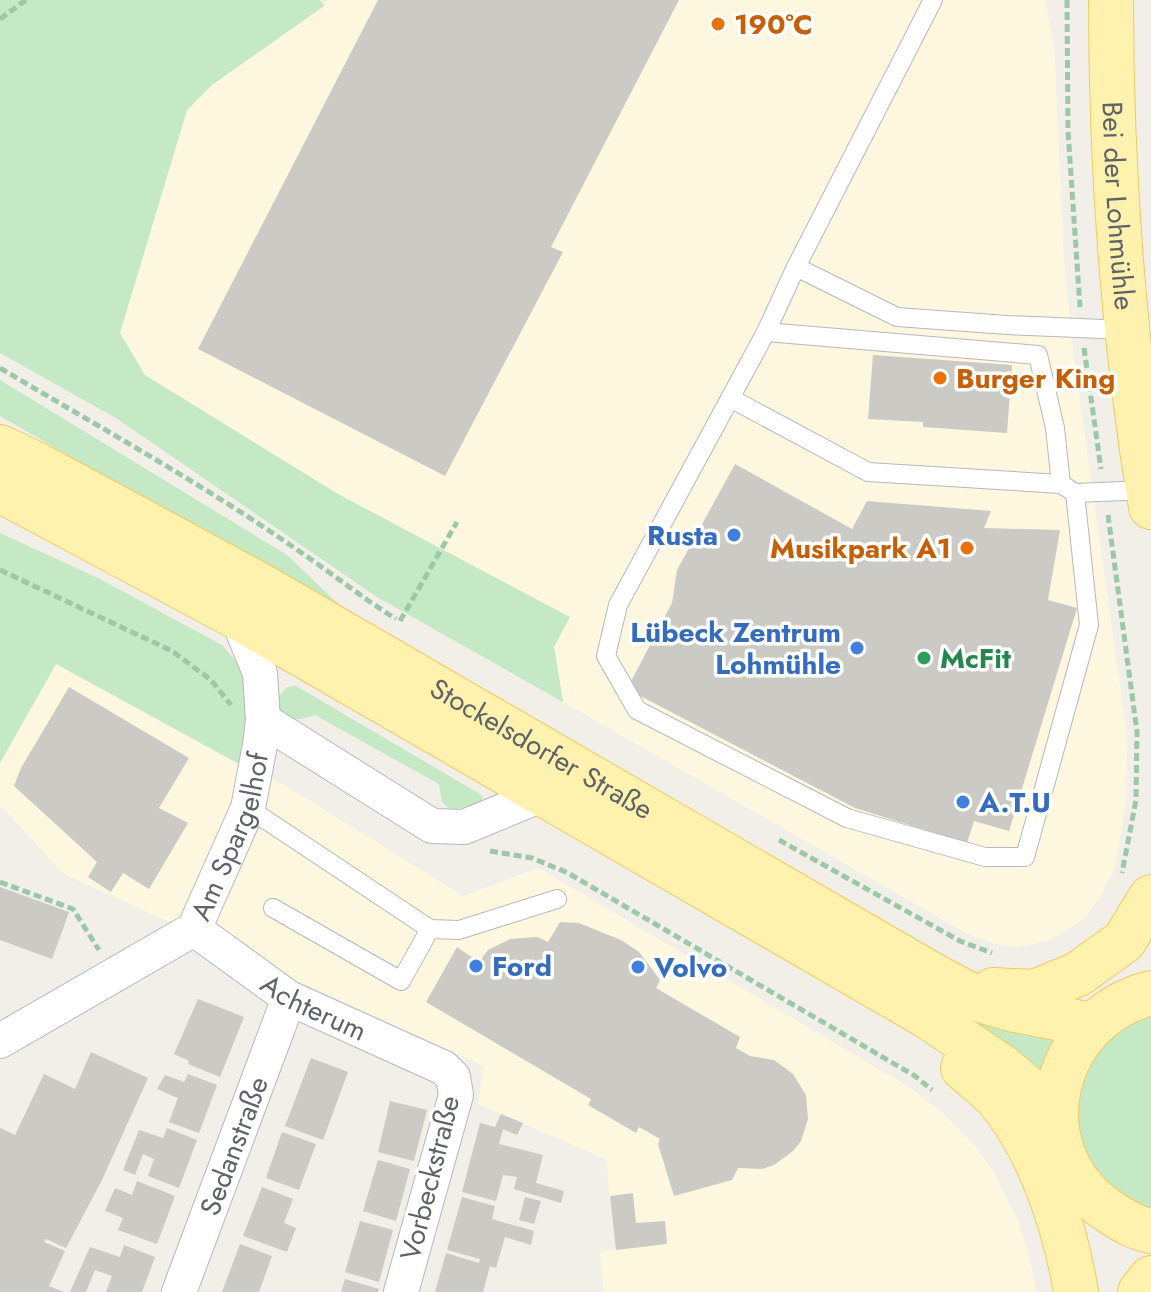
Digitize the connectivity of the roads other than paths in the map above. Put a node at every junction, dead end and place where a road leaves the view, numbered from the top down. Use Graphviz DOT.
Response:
graph roads {
  1 [pos="933,0"];
  2 [pos="1111,0"];
  3 [pos="796,267"];
  4 [pos="1129,303"];
  5 [pos="766,332"];
  6 [pos="730,398"];
  7 [pos="1144,411"];
  8 [pos="0,447"];
  9 [pos="1068,488"];
  10 [pos="0,490"];
  11 [pos="1150,498"];
  12 [pos="237,617"];
  13 [pos="262,732"];
  14 [pos="544,794"];
  15 [pos="250,803"];
  16 [pos="1131,882"];
  17 [pos="557,899"];
  18 [pos="273,908"];
  19 [pos="1151,909"];
  20 [pos="194,929"];
  21 [pos="430,929"];
  22 [pos="779,931"];
  23 [pos="936,977"];
  24 [pos="289,998"];
  25 [pos="1120,1008"];
  26 [pos="0,1041"];
  27 [pos="444,1068"];
  28 [pos="1056,1112"];
  29 [pos="1093,1200"];
  30 [pos="1151,1231"];
  31 [pos="1151,1278"];
  32 [pos="179,1292"];
  33 [pos="401,1292"];
  34 [pos="1076,1292"];
  35 [pos="1104,1292"];
  36 [pos="1140,1292"];
  1 -- 3 [label="lane"];
  2 -- 4 [label="main road, Bei der Lohmühle"];
  3 -- 4 [label="lane"];
  3 -- 5 [label="lane"];
  4 -- 7 [label="main road, Bei der Lohmühle"];
  5 -- 6 [label="lane"];
  5 -- 9 [label="lane"];
  6 -- 9 [label="lane"];
  6 -- 9 [label="lane"];
  7 -- 11 [label="main road, Bei der Lohmühle"];
  8 -- 23 [label="main road, Stockelsdorfer Straße"];
  9 -- 11 [label="lane"];
  10 -- 12 [label="main road, Stockelsdorfer Straße"];
  12 -- 13 [label="street, Am Spargelhof"];
  12 -- 14 [label="main road, Stockelsdorfer Straße"];
  13 -- 14 [label="street, Stockelsdorfer Straße"];
  13 -- 15 [label="street, Am Spargelhof"];
  14 -- 22 [label="main road, Stockelsdorfer Straße"];
  15 -- 20 [label="street, Am Spargelhof"];
  15 -- 21 [label="lane"];
  16 -- 23 [label="main road"];
  17 -- 21 [label="lane"];
  18 -- 21 [label="lane"];
  19 -- 25 [label="main road"];
  20 -- 24 [label="street, Achterum"];
  20 -- 26 [label="street, Am Spargelhof"];
  22 -- 28 [label="main road, Stockelsdorfer Straße"];
  22 -- 34 [label="main road"];
  23 -- 25 [label="main road, Stockelsdorfer Straße"];
  24 -- 27 [label="street, Achterum"];
  24 -- 32 [label="street, Sedanstraße"];
  25 -- 28 [label="main road"];
  27 -- 33 [label="street, Vorbeckstraße"];
  28 -- 29 [label="main road"];
  29 -- 30 [label="main road"];
  29 -- 35 [label="main road"];
  31 -- 36 [label="main road"];
}
